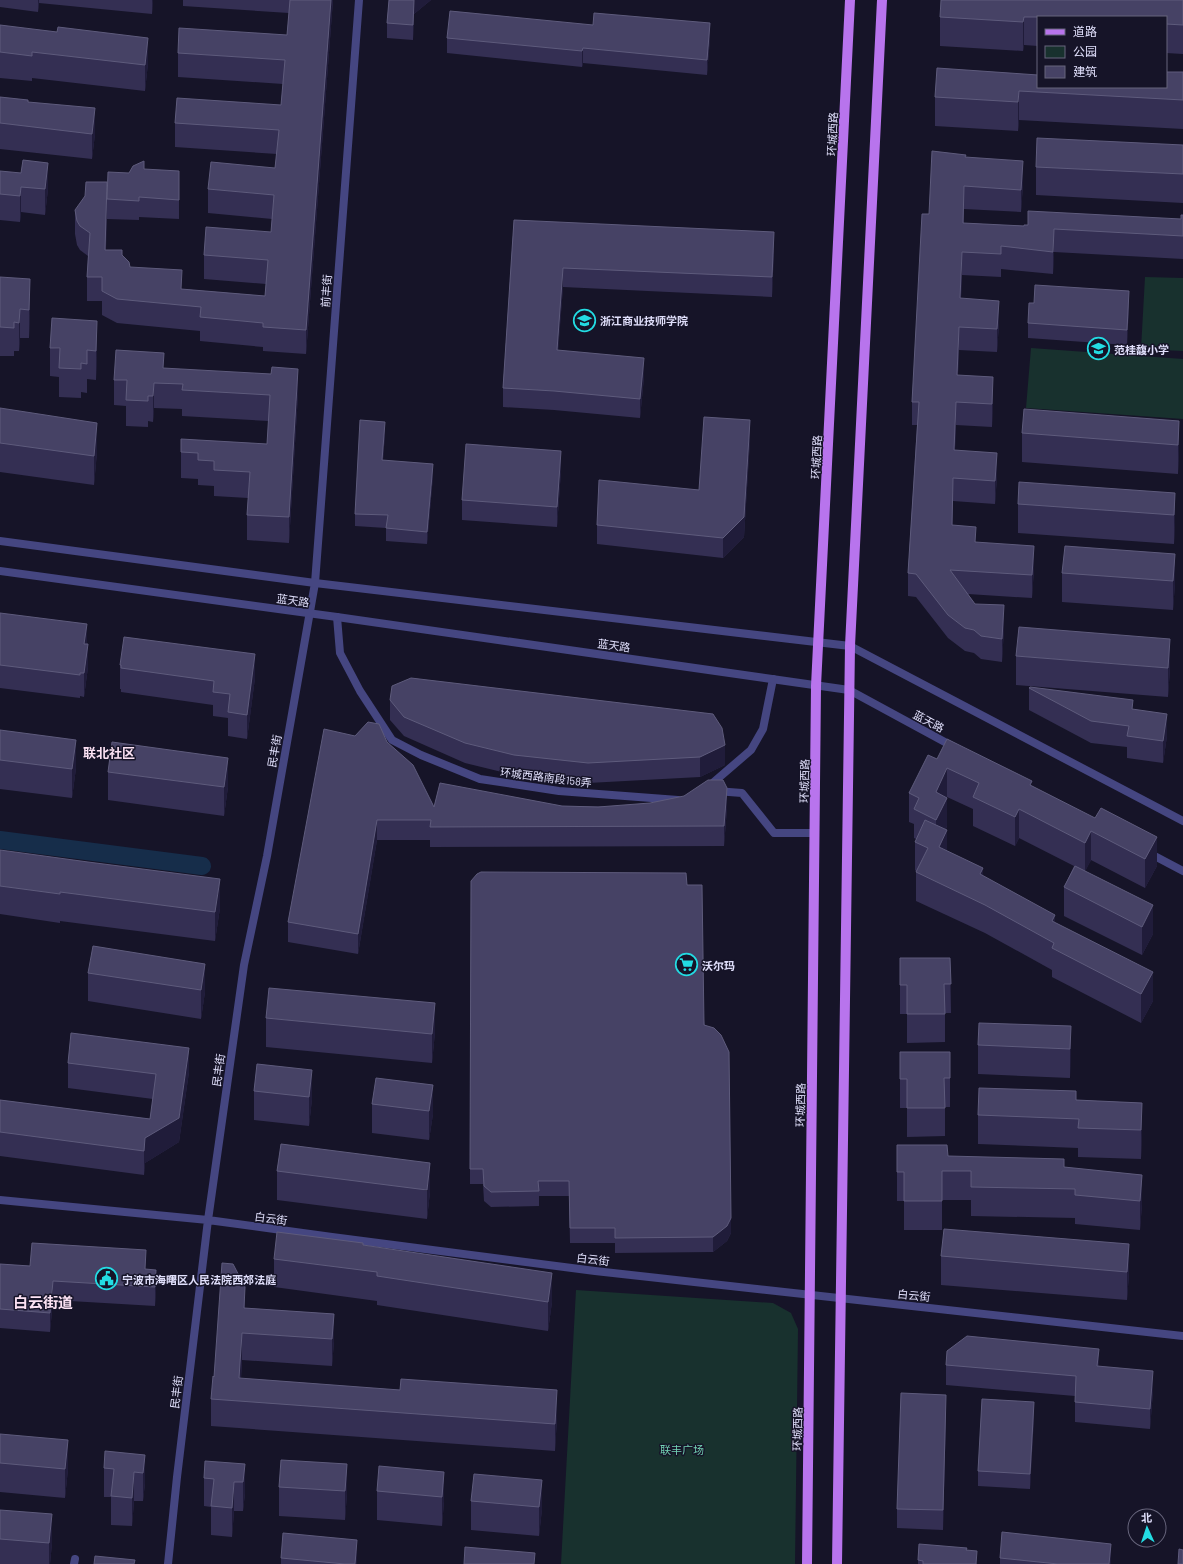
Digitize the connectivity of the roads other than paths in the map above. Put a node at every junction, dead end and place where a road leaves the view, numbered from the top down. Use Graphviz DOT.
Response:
graph roads {
  1 [pos="359,0"];
  2 [pos="850,0"];
  3 [pos="882,0"];
  4 [pos="0,541"];
  5 [pos="0,571"];
  6 [pos="315,583"];
  7 [pos="309,613"];
  8 [pos="337,617"];
  9 [pos="819,643"];
  10 [pos="850,646"];
  11 [pos="773,679"];
  12 [pos="816,686"];
  13 [pos="849,690"];
  14 [pos="961,751"];
  15 [pos="686,798"];
  16 [pos="1183,821"];
  17 [pos="815,833"];
  18 [pos="1136,846"];
  19 [pos="1183,871"];
  20 [pos="0,1200"];
  21 [pos="208,1220"];
  22 [pos="810,1294"];
  23 [pos="840,1298"];
  24 [pos="1183,1336"];
  25 [pos="168,1564"];
  26 [pos="808,1564"];
  27 [pos="837,1564"];
  1 -- 6 [label="street, 前丰街"];
  2 -- 9 [label="main road, 环城西路"];
  3 -- 10 [label="main road"];
  4 -- 6 [label="street, 蓝天路"];
  5 -- 7 [label="street, 蓝天路"];
  6 -- 7 [label="street, 民丰街"];
  6 -- 9 [label="street, 蓝天路"];
  7 -- 8 [label="street, 蓝天路"];
  7 -- 21 [label="street, 民丰街"];
  8 -- 11 [label="street, 蓝天路"];
  8 -- 15 [label="street, 环城西路南段158弄"];
  9 -- 10 [label="street, 蓝天路"];
  9 -- 12 [label="main road, 环城西路"];
  10 -- 13 [label="main road"];
  10 -- 16 [label="street, 蓝天路"];
  11 -- 12 [label="street, 蓝天路"];
  11 -- 17 [label="street"];
  12 -- 13 [label="street, 蓝天路"];
  12 -- 17 [label="main road, 环城西路"];
  13 -- 14 [label="street, 蓝天路"];
  13 -- 23 [label="main road"];
  17 -- 22 [label="main road, 环城西路"];
  18 -- 19 [label="street"];
  20 -- 21 [label="street, 白云街"];
  21 -- 22 [label="street, 白云街"];
  21 -- 25 [label="street, 民丰街"];
  22 -- 23 [label="street, 白云街"];
  22 -- 26 [label="main road, 环城西路"];
  23 -- 24 [label="street, 白云街"];
  23 -- 27 [label="main road"];
}
